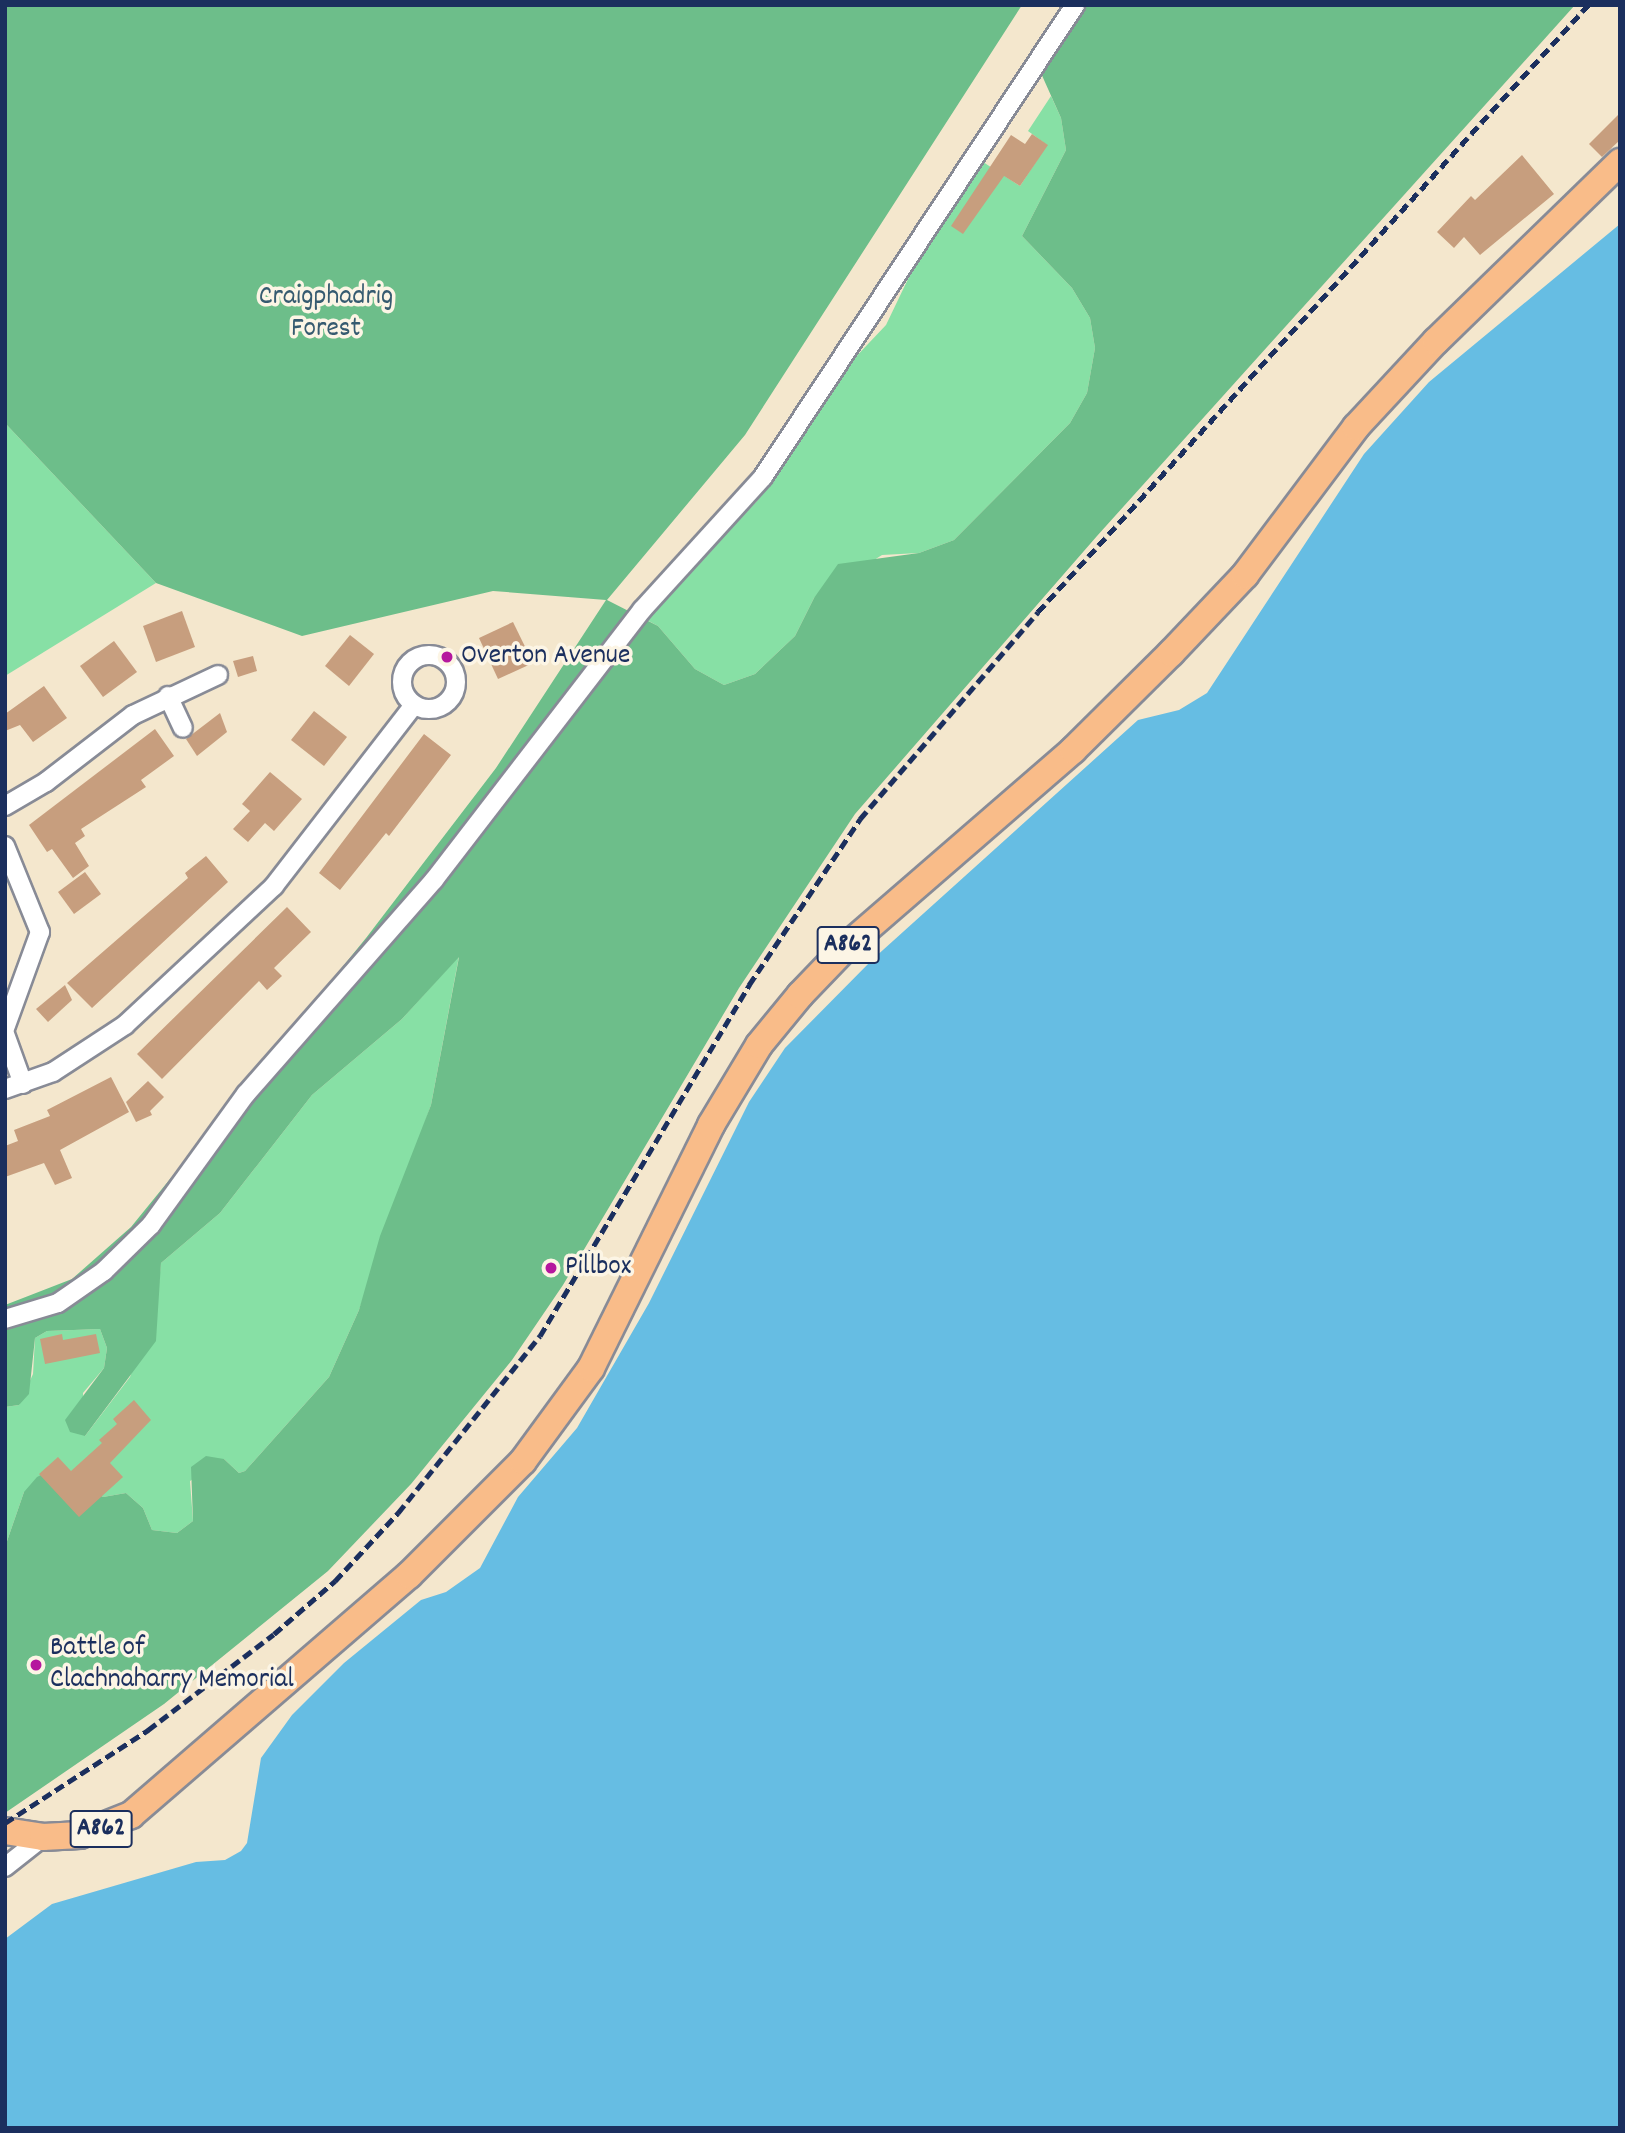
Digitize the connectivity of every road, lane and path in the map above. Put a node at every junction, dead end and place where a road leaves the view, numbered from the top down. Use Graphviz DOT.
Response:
graph roads {
  1 [pos="1075,5"];
  2 [pos="1620,162"];
  3 [pos="218,676"];
  4 [pos="168,696"];
  5 [pos="414,705"];
  6 [pos="183,728"];
  7 [pos="5,806"];
  8 [pos="5,846"];
  9 [pos="5,1031"];
  10 [pos="14,1087"];
  11 [pos="5,1319"];
  12 [pos="25,1834"];
  13 [pos="5,1867"];
  1 -- 11 [label="street"];
  2 -- 12 [label="main road, A862"];
  3 -- 4 [label="street"];
  4 -- 6 [label="street"];
  4 -- 7 [label="street"];
  5 -- 10 [label="street"];
  8 -- 9 [label="street"];
  9 -- 10 [label="street"];
  12 -- 13 [label="street"];
}
